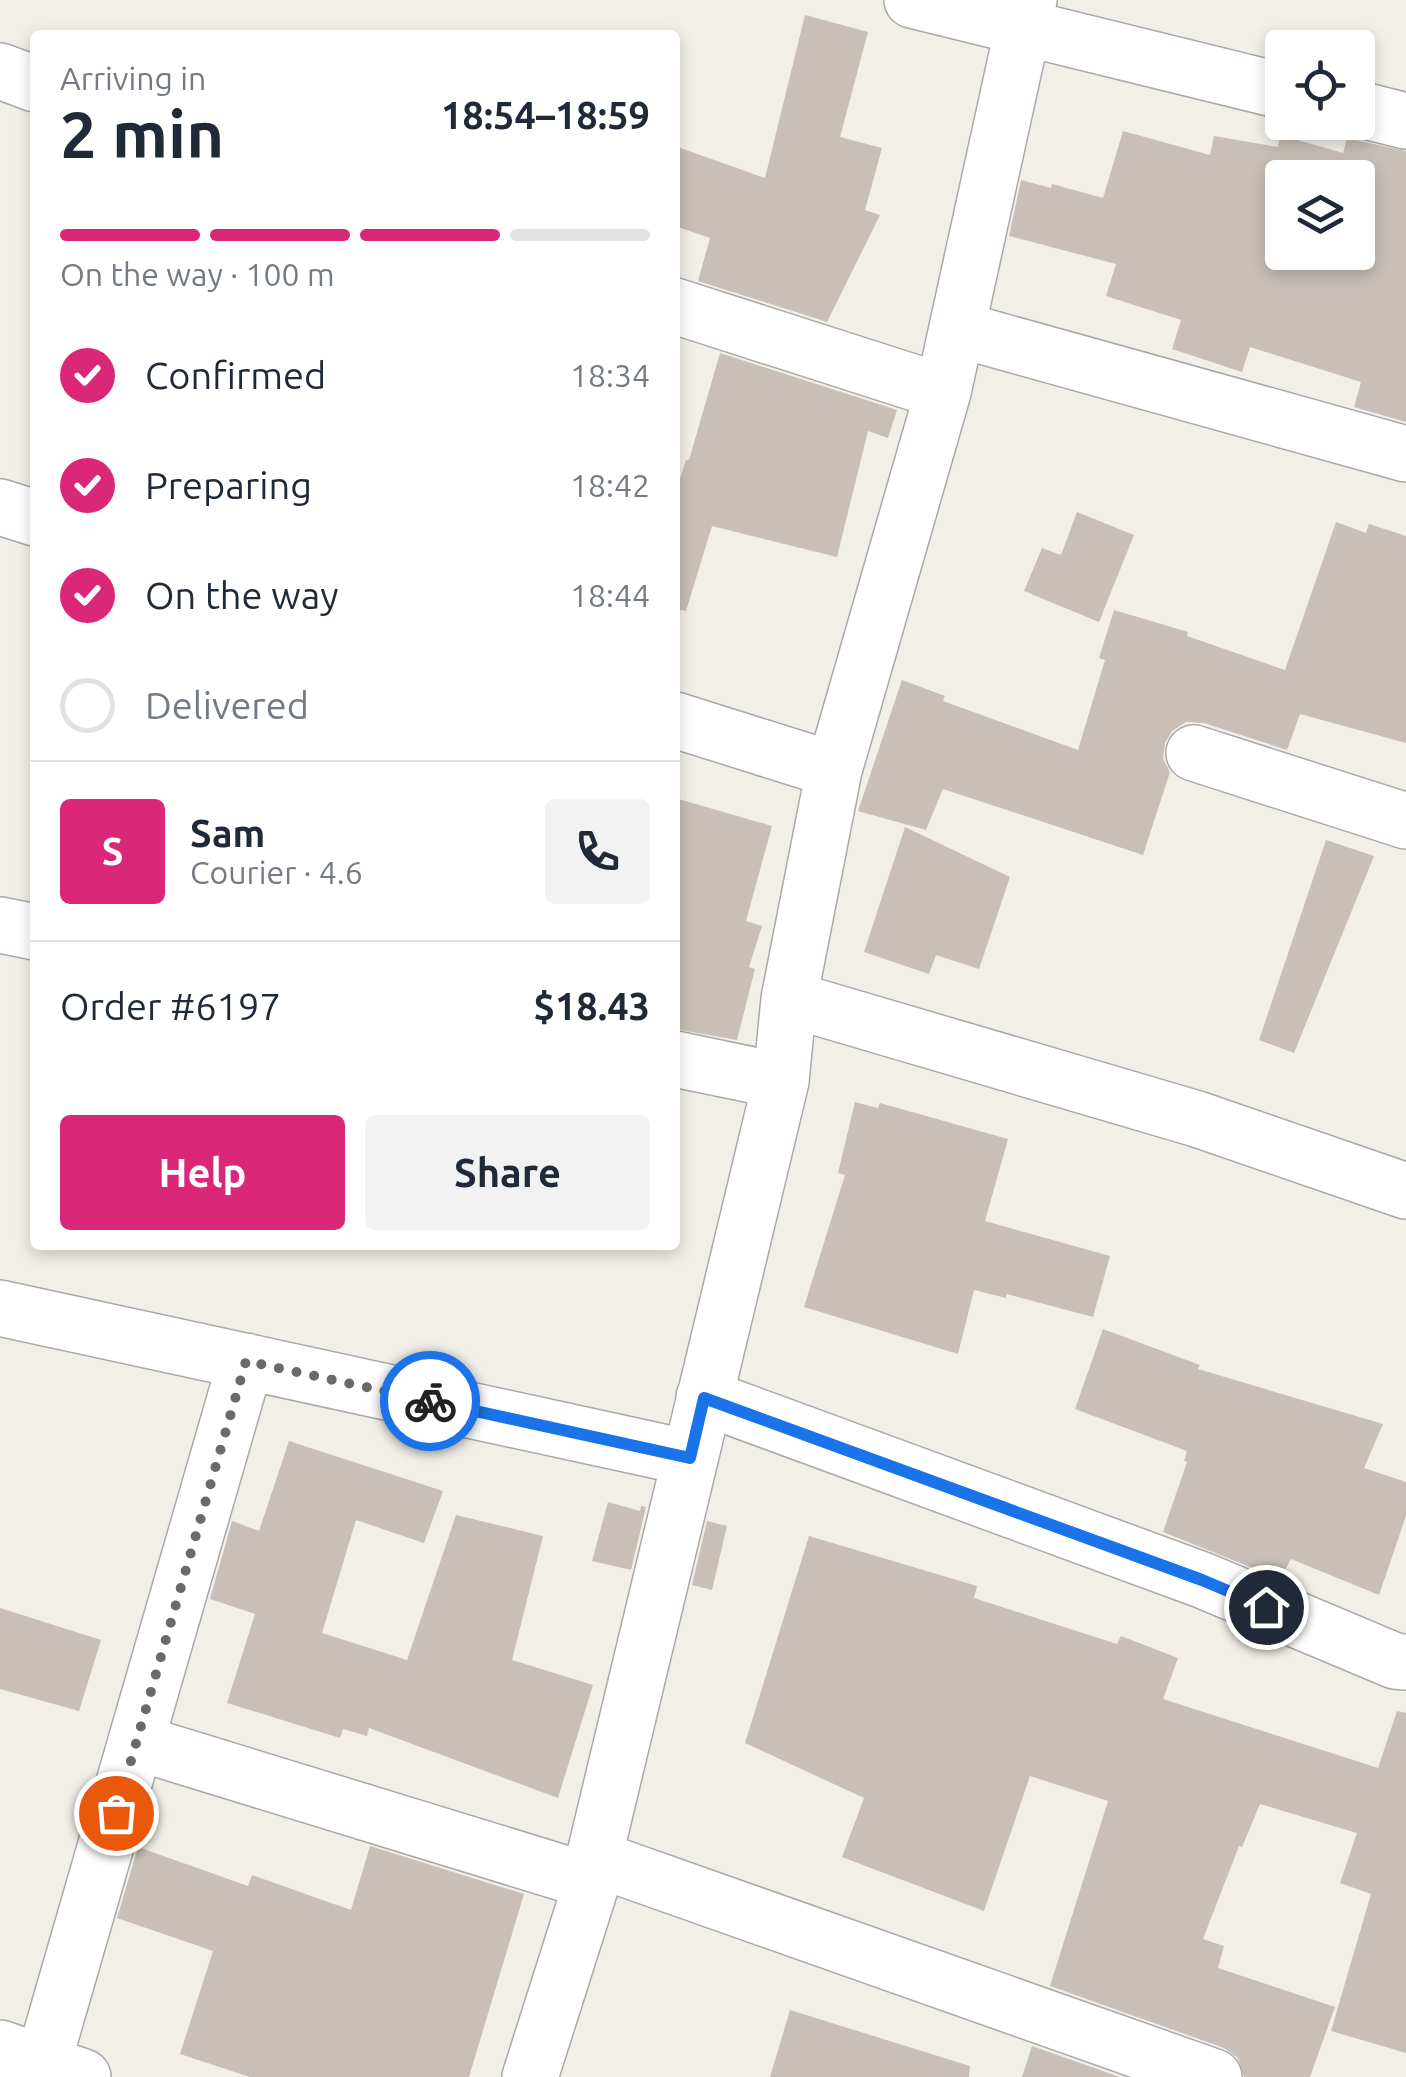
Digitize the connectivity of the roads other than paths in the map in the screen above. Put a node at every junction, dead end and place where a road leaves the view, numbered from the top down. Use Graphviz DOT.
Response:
graph roads {
  1 [pos="912,0"];
  2 [pos="1026,15"];
  3 [pos="0,71"];
  4 [pos="30,82"];
  5 [pos="1265,86"];
  6 [pos="1375,113"];
  7 [pos="1406,120"];
  8 [pos="680,308"];
  9 [pos="957,329"];
  10 [pos="943,392"];
  11 [pos="1406,454"];
  12 [pos="0,507"];
  13 [pos="30,516"];
  14 [pos="680,722"];
  15 [pos="1194,753"];
  16 [pos="834,770"];
  17 [pos="1406,821"];
  18 [pos="0,925"];
  19 [pos="30,931"];
  20 [pos="789,999"];
  21 [pos="680,1061"];
  22 [pos="781,1080"];
  23 [pos="1406,1191"];
  24 [pos="0,1308"];
  25 [pos="246,1361"];
  26 [pos="704,1398"];
  27 [pos="690,1458"];
  28 [pos="1406,1662"];
  29 [pos="136,1742"];
  30 [pos="593,1870"];
  31 [pos="42,2063"];
  32 [pos="530,2077"];
  33 [pos="1214,2077"];
  1 -- 2 [label="street"];
  2 -- 5 [label="street"];
  2 -- 9 [label="street"];
  3 -- 4 [label="street"];
  6 -- 7 [label="street"];
  8 -- 10 [label="street"];
  9 -- 10 [label="street"];
  9 -- 11 [label="street"];
  10 -- 16 [label="street"];
  12 -- 13 [label="street"];
  14 -- 16 [label="street"];
  15 -- 17 [label="street"];
  16 -- 20 [label="street"];
  18 -- 19 [label="street"];
  20 -- 22 [label="street"];
  20 -- 23 [label="street"];
  21 -- 22 [label="street"];
  22 -- 26 [label="street"];
  24 -- 25 [label="street"];
  25 -- 27 [label="street"];
  25 -- 29 [label="street"];
  26 -- 27 [label="street"];
  26 -- 28 [label="street"];
  27 -- 30 [label="street"];
  29 -- 30 [label="street"];
  29 -- 31 [label="street"];
  30 -- 32 [label="street"];
  30 -- 33 [label="street"];
}
